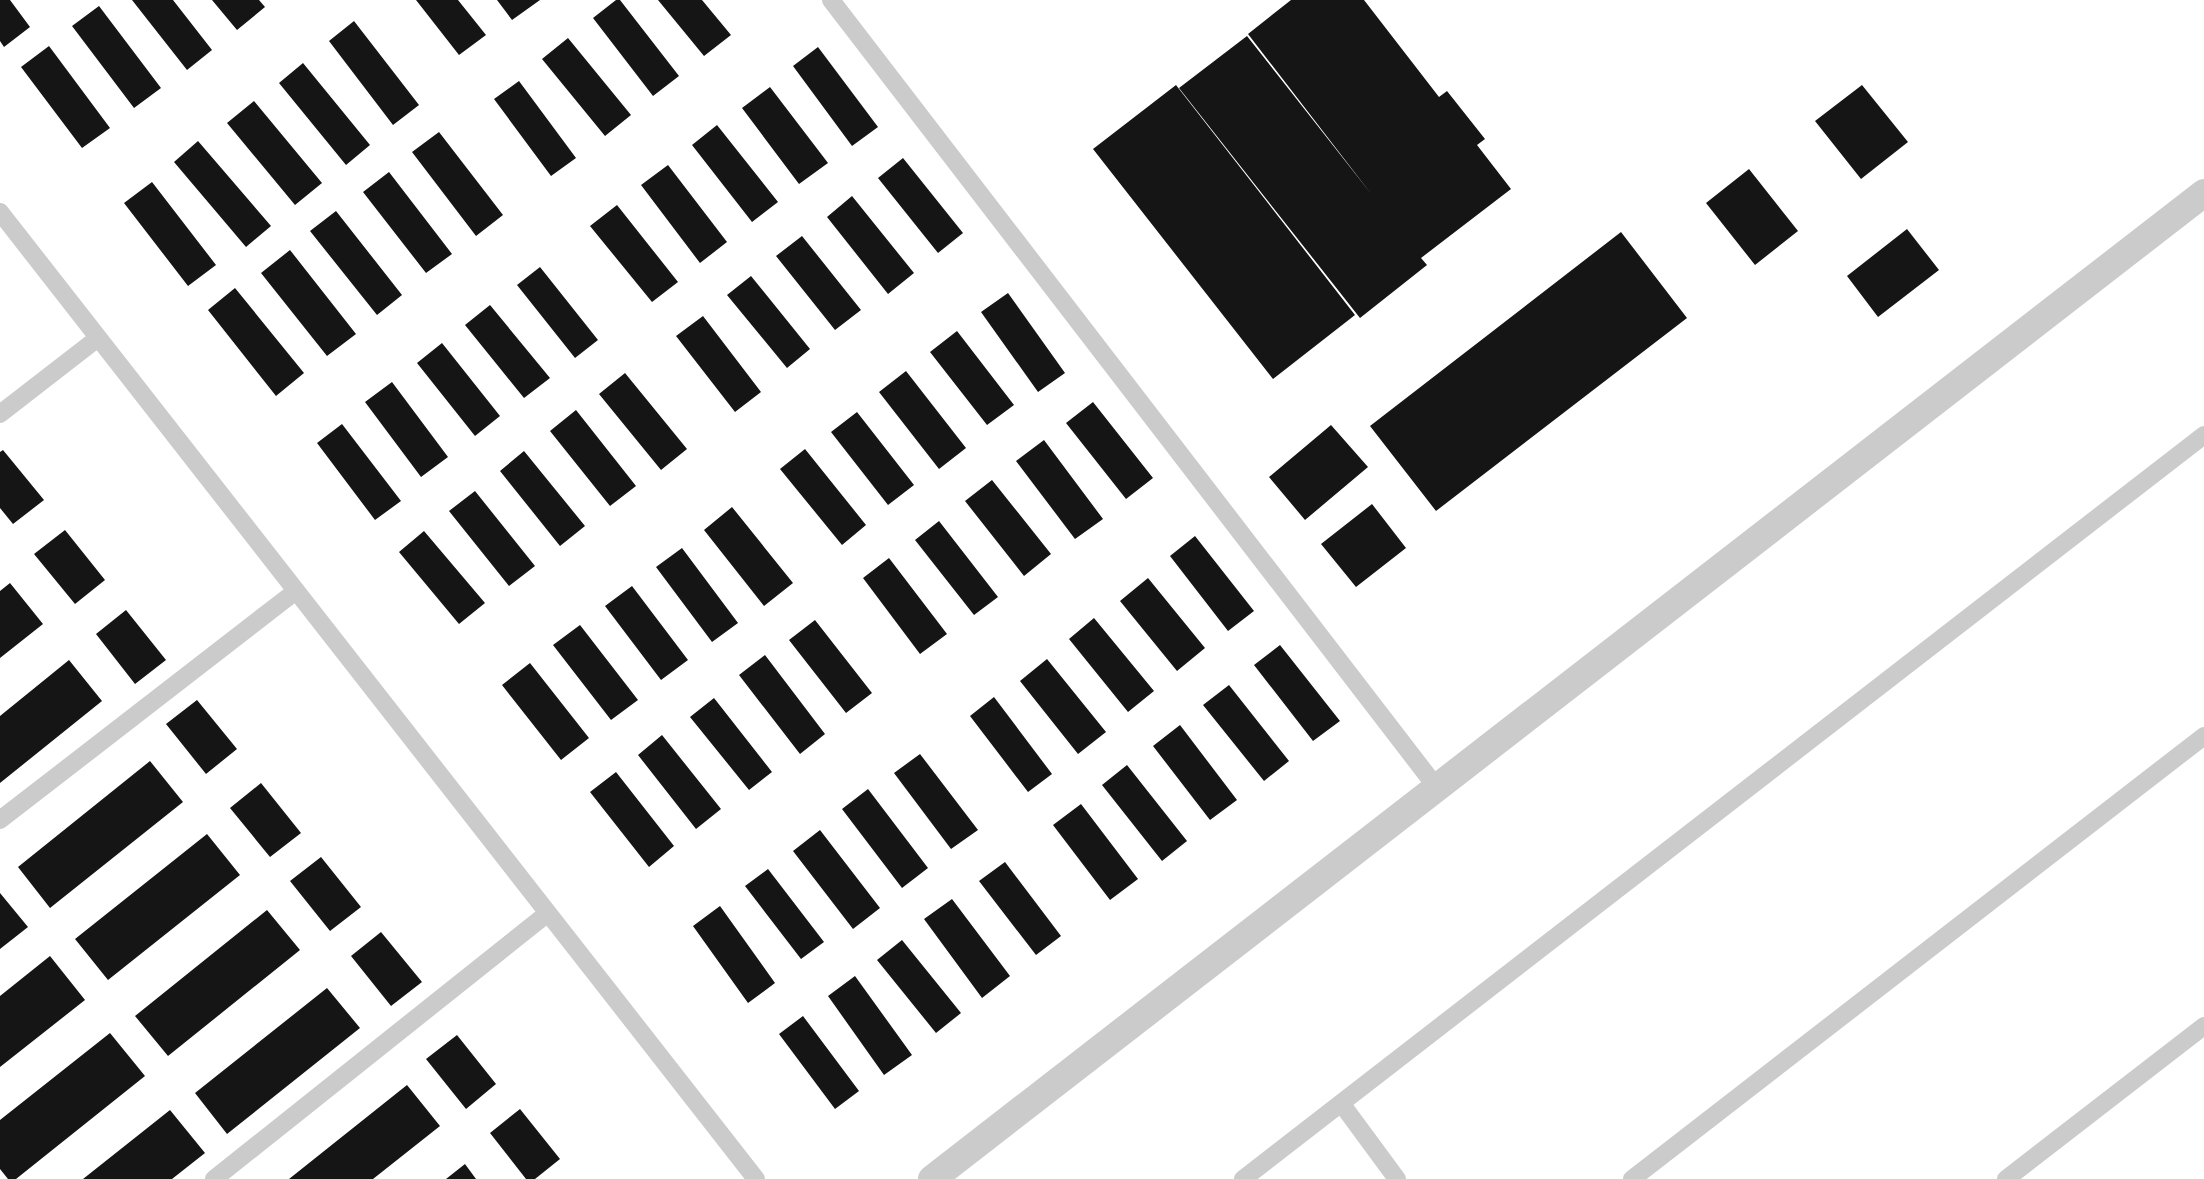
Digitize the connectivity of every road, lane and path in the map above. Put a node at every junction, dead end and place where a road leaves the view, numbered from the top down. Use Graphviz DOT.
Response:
graph roads {
  1 [pos="832,0"];
  2 [pos="2204,193"];
  3 [pos="0,212"];
  4 [pos="98,338"];
  5 [pos="0,414"];
  6 [pos="2204,436"];
  7 [pos="296,591"];
  8 [pos="2204,736"];
  9 [pos="1437,788"];
  10 [pos="0,820"];
  11 [pos="548,914"];
  12 [pos="2204,1026"];
  13 [pos="1341,1103"];
  14 [pos="214,1179"];
  15 [pos="756,1179"];
  16 [pos="932,1179"];
  17 [pos="1243,1179"];
  18 [pos="1397,1179"];
  19 [pos="1632,1179"];
  20 [pos="2006,1179"];
  1 -- 9 [label="lane"];
  2 -- 9 [label="street"];
  3 -- 4 [label="lane"];
  4 -- 5 [label="lane"];
  4 -- 7 [label="lane"];
  6 -- 13 [label="lane"];
  7 -- 10 [label="lane"];
  7 -- 11 [label="lane"];
  8 -- 19 [label="lane"];
  9 -- 16 [label="street"];
  11 -- 14 [label="lane"];
  11 -- 15 [label="lane"];
  12 -- 20 [label="lane"];
  13 -- 17 [label="lane"];
  13 -- 18 [label="lane"];
}
